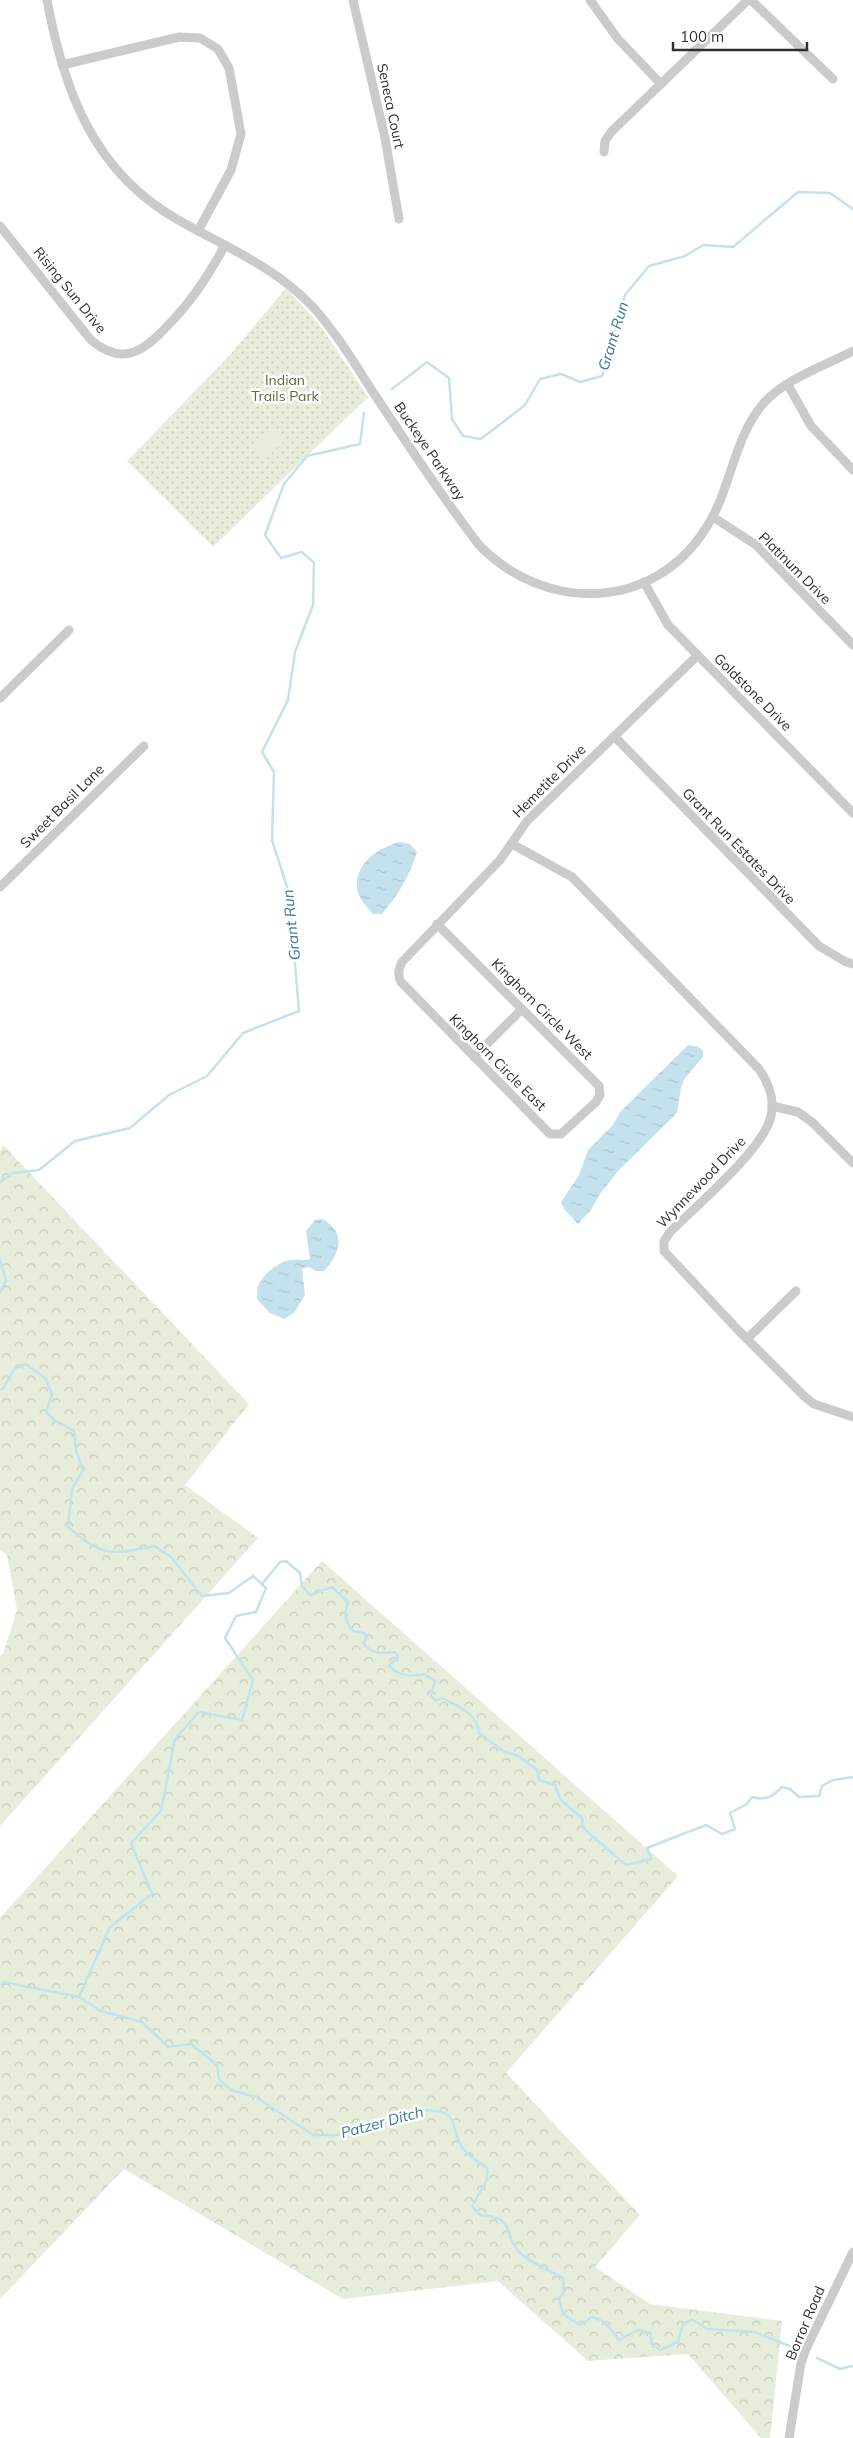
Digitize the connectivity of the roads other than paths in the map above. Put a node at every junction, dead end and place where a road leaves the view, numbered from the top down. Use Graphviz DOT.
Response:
graph roads {
  1 [pos="47,0"];
  2 [pos="352,0"];
  3 [pos="590,0"];
  4 [pos="750,0"];
  5 [pos="62,65"];
  6 [pos="833,79"];
  7 [pos="661,84"];
  8 [pos="604,152"];
  9 [pos="399,219"];
  10 [pos="0,226"];
  11 [pos="198,231"];
  12 [pos="225,245"];
  13 [pos="853,351"];
  14 [pos="788,384"];
  15 [pos="853,470"];
  16 [pos="713,517"];
  17 [pos="644,582"];
  18 [pos="69,630"];
  19 [pos="853,645"];
  20 [pos="698,655"];
  21 [pos="0,698"];
  22 [pos="614,736"];
  23 [pos="144,746"];
  24 [pos="853,813"];
  25 [pos="512,844"];
  26 [pos="0,887"];
  27 [pos="437,924"];
  28 [pos="853,964"];
  29 [pos="401,982"];
  30 [pos="522,1009"];
  31 [pos="474,1057"];
  32 [pos="772,1106"];
  33 [pos="581,1118"];
  34 [pos="853,1163"];
  35 [pos="796,1291"];
  36 [pos="747,1339"];
  37 [pos="853,1417"];
  38 [pos="853,2252"];
  39 [pos="789,2438"];
  1 -- 5 [label="street, Buckeye Parkway"];
  2 -- 9 [label="street, Seneca Court"];
  3 -- 7 [label="street"];
  4 -- 6 [label="street"];
  4 -- 7 [label="street"];
  5 -- 11 [label="street, Buckeye Parkway"];
  5 -- 11 [label="street"];
  7 -- 8 [label="street"];
  10 -- 12 [label="street, Rising Sun Drive"];
  11 -- 12 [label="street, Buckeye Parkway"];
  12 -- 17 [label="street, Buckeye Parkway"];
  13 -- 14 [label="street, Buckeye Parkway"];
  14 -- 15 [label="street"];
  14 -- 16 [label="street, Buckeye Parkway"];
  16 -- 17 [label="street, Buckeye Parkway"];
  16 -- 19 [label="street, Platinum Drive"];
  17 -- 20 [label="street, Goldstone Drive"];
  18 -- 21 [label="street"];
  20 -- 22 [label="street, Hemetite Drive"];
  20 -- 24 [label="street, Goldstone Drive"];
  22 -- 25 [label="street, Hemetite Drive"];
  22 -- 28 [label="street, Grant Run Estates Drive"];
  23 -- 26 [label="street, Sweet Basil Lane"];
  25 -- 27 [label="street, Hemetite Drive"];
  25 -- 32 [label="street, Wynnewood Drive"];
  27 -- 29 [label="street, Hemetite Drive"];
  27 -- 30 [label="street, Kinghorn Circle West"];
  29 -- 31 [label="street, Kinghorn Circle East"];
  30 -- 31 [label="street"];
  30 -- 33 [label="street, Kinghorn Circle West"];
  31 -- 33 [label="street, Kinghorn Circle East"];
  32 -- 34 [label="street"];
  32 -- 36 [label="street, Wynnewood Drive"];
  35 -- 36 [label="street"];
  36 -- 37 [label="street, Wynnewood Drive"];
  38 -- 39 [label="street, Borror Road"];
}
